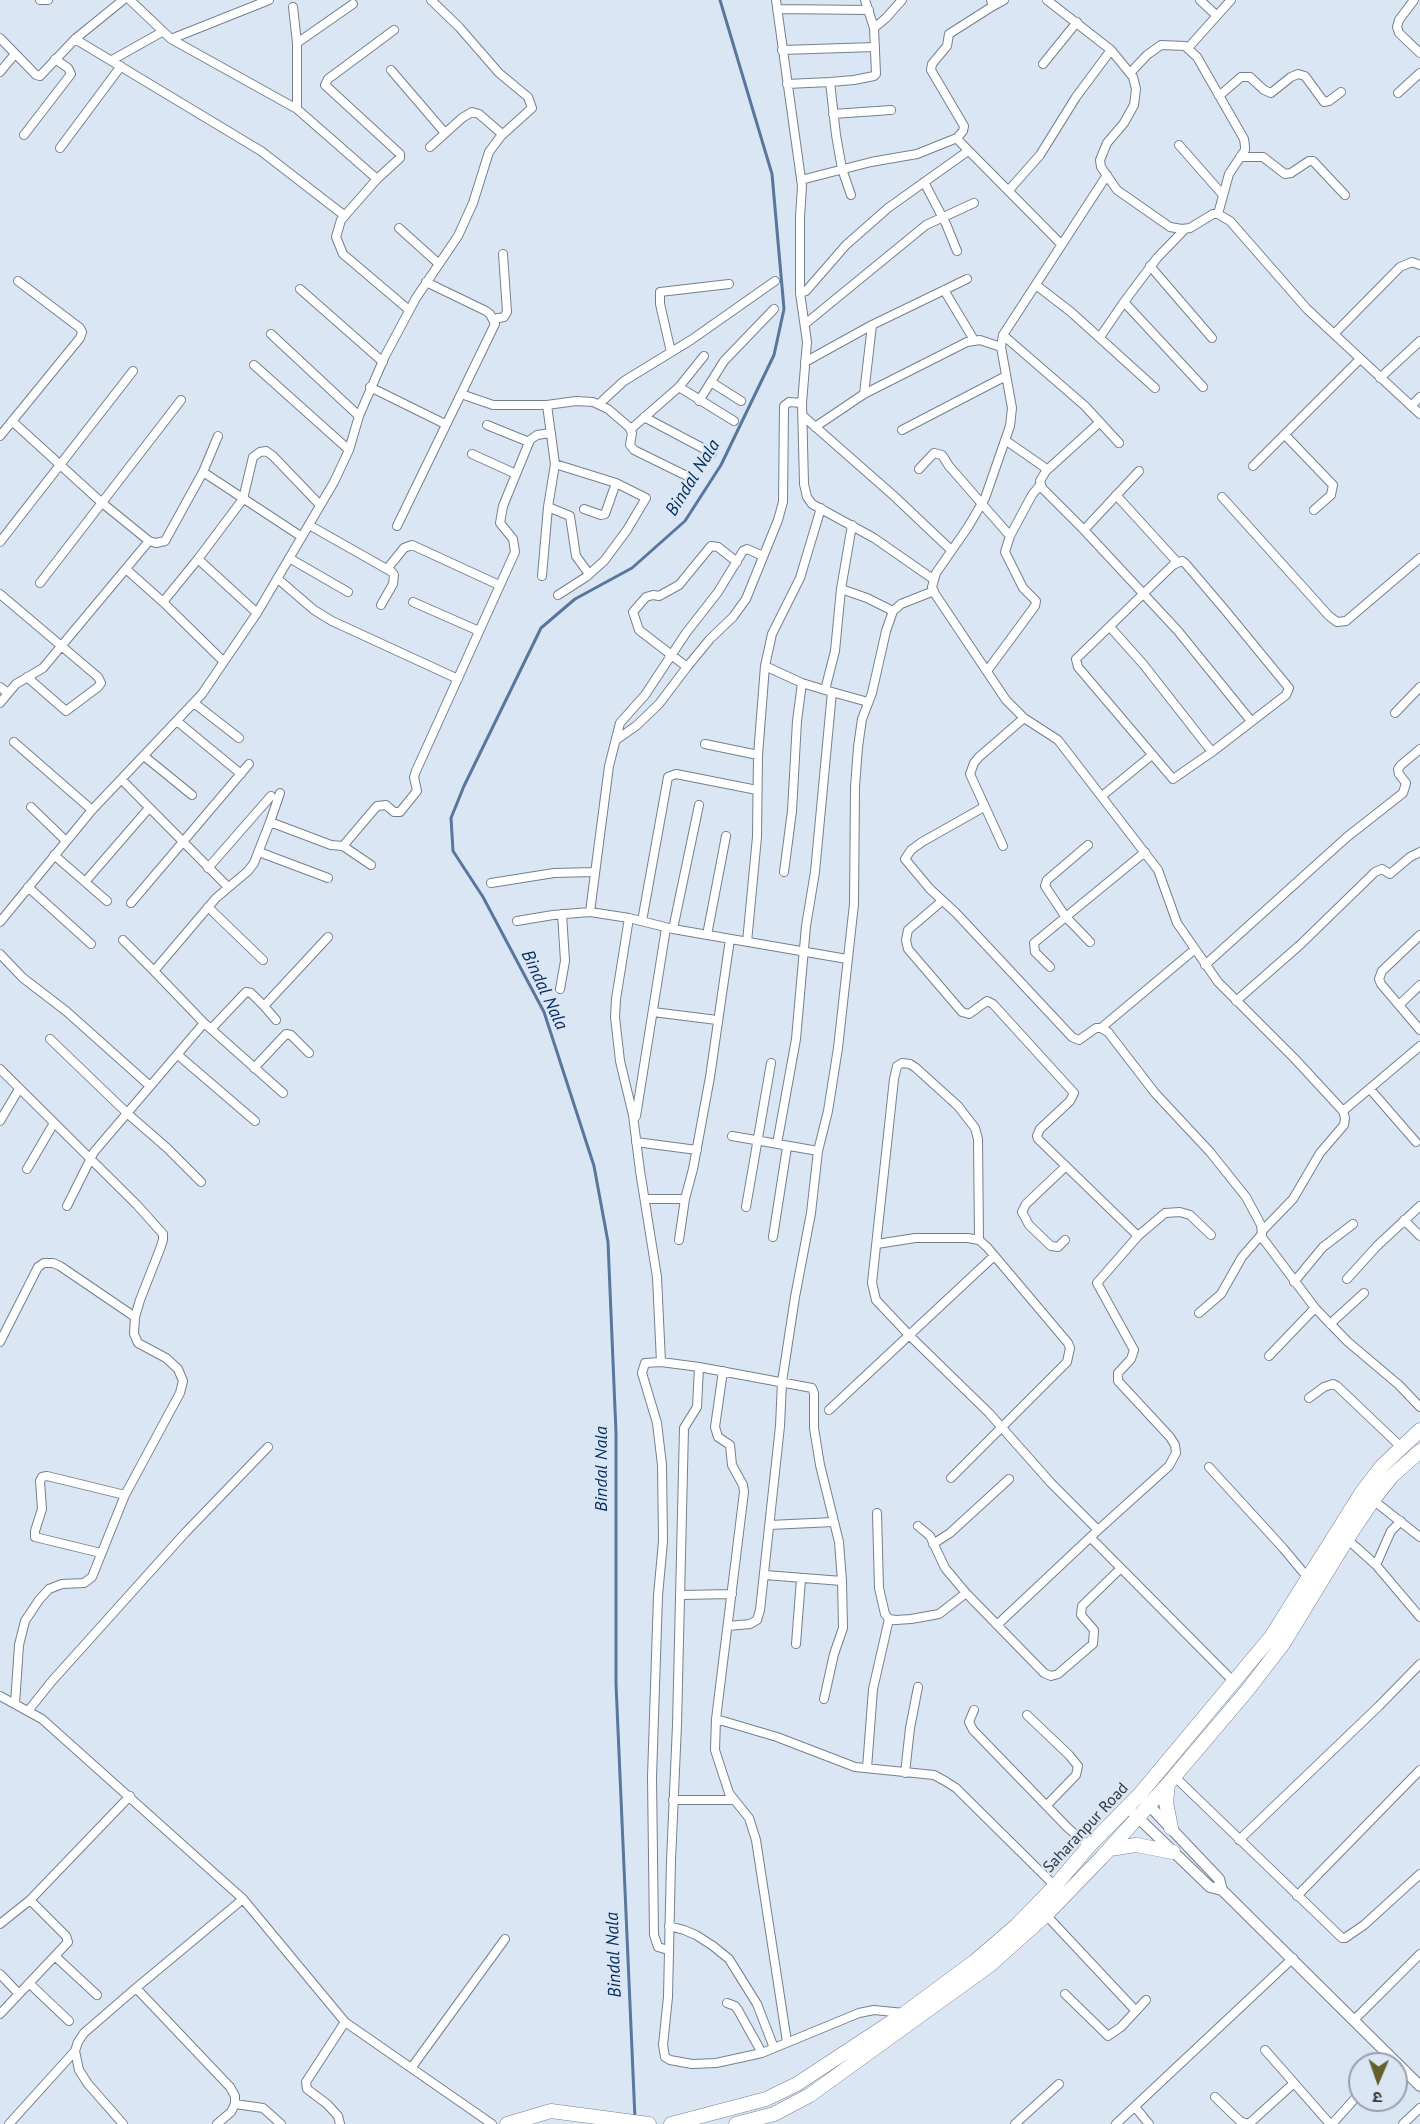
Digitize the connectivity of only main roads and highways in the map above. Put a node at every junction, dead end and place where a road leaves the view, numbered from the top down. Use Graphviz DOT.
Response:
graph roads {
  1 [pos="1420,1430"];
  2 [pos="1420,1451"];
  3 [pos="1277,1640"];
  4 [pos="1171,1780"];
  5 [pos="1144,1799"];
  6 [pos="1170,1828"];
  7 [pos="1110,1849"];
  8 [pos="1173,1852"];
  9 [pos="507,2124"];
  10 [pos="649,2124"];
  11 [pos="671,2124"];
  12 [pos="736,2124"];
  1 -- 3 [label="main road, Saharanpur Road"];
  2 -- 3 [label="main road, Saharanpur Road"];
  3 -- 4 [label="main road, Saharanpur Road"];
  3 -- 5 [label="main road, Saharanpur Road"];
  4 -- 5 [label="main road, Saharanpur Road"];
  4 -- 6 [label="main road"];
  5 -- 7 [label="main road, Saharanpur Road"];
  5 -- 11 [label="main road, Saharanpur Road"];
  7 -- 8 [label="main road"];
  7 -- 12 [label="main road, Saharanpur Road"];
  9 -- 10 [label="main road"];
}
